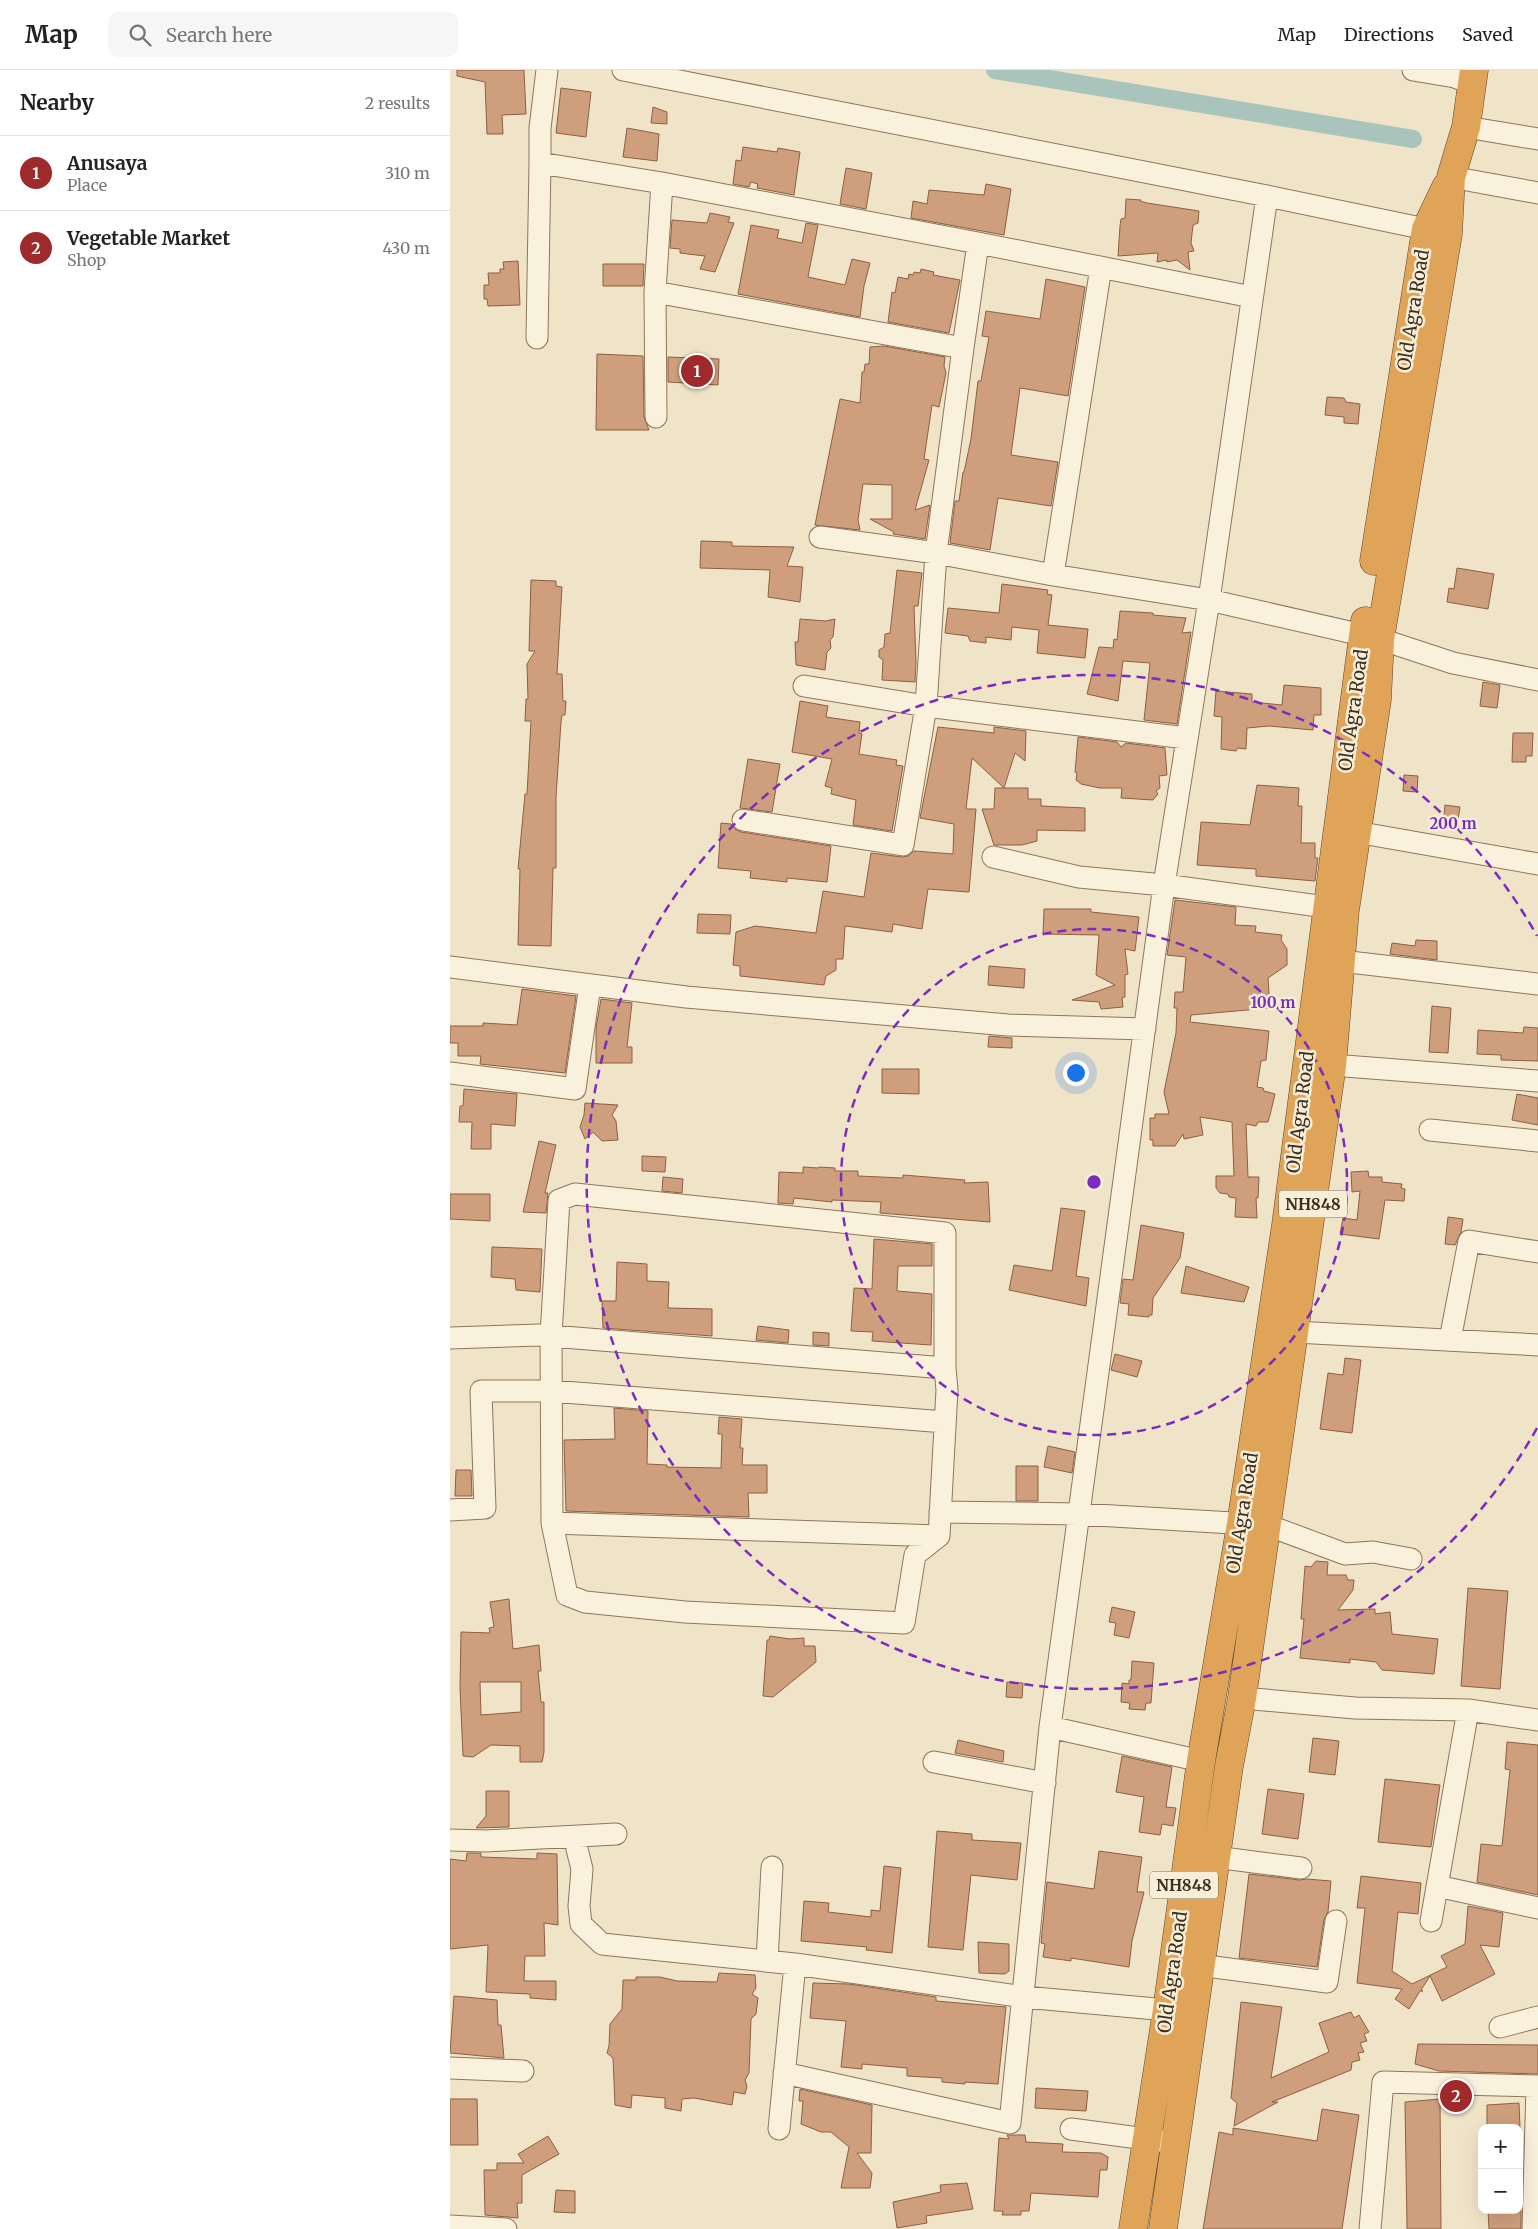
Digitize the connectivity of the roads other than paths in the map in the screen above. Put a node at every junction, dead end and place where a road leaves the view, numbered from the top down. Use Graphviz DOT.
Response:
graph roads {
  1 [pos="546,70"];
  2 [pos="623,70"];
  3 [pos="1413,70"];
  4 [pos="1464,75"];
  5 [pos="1466,127"];
  6 [pos="1538,140"];
  7 [pos="540,163"];
  8 [pos="1451,177"];
  9 [pos="662,183"];
  10 [pos="1538,193"];
  11 [pos="1267,196"];
  12 [pos="1437,231"];
  13 [pos="978,243"];
  14 [pos="1101,267"];
  15 [pos="654,292"];
  16 [pos="1252,297"];
  17 [pos="537,338"];
  18 [pos="963,348"];
  19 [pos="656,417"];
  20 [pos="820,537"];
  21 [pos="936,553"];
  22 [pos="1052,576"];
  23 [pos="1209,600"];
  24 [pos="1372,637"];
  25 [pos="1538,680"];
  26 [pos="804,686"];
  27 [pos="926,706"];
  28 [pos="1186,738"];
  29 [pos="743,820"];
  30 [pos="1356,832"];
  31 [pos="993,857"];
  32 [pos="1538,864"];
  33 [pos="1164,885"];
  34 [pos="1335,909"];
  35 [pos="1341,961"];
  36 [pos="450,968"];
  37 [pos="590,984"];
  38 [pos="1538,984"];
  39 [pos="1145,1029"];
  40 [pos="1332,1065"];
  41 [pos="450,1073"];
  42 [pos="1538,1081"];
  43 [pos="1430,1130"];
  44 [pos="1538,1141"];
  45 [pos="1538,1252"];
  46 [pos="1295,1332"];
  47 [pos="550,1336"];
  48 [pos="450,1338"];
  49 [pos="1450,1340"];
  50 [pos="1538,1346"];
  51 [pos="945,1368"];
  52 [pos="551,1391"];
  53 [pos="945,1422"];
  54 [pos="450,1510"];
  55 [pos="940,1512"];
  56 [pos="1079,1514"];
  57 [pos="552,1523"];
  58 [pos="1254,1524"];
  59 [pos="939,1536"];
  60 [pos="1410,1559"];
  61 [pos="1212,1694"];
  62 [pos="1242,1698"];
  63 [pos="1468,1710"];
  64 [pos="1538,1720"];
  65 [pos="1050,1727"];
  66 [pos="1201,1761"];
  67 [pos="934,1762"];
  68 [pos="1045,1783"];
  69 [pos="616,1834"];
  70 [pos="450,1840"];
  71 [pos="577,1849"];
  72 [pos="1215,1857"];
  73 [pos="772,1867"];
  74 [pos="1301,1868"];
  75 [pos="1437,1886"];
  76 [pos="1538,1908"];
  77 [pos="1431,1920"];
  78 [pos="1336,1921"];
  79 [pos="767,1961"];
  80 [pos="795,1964"];
  81 [pos="1199,1965"];
  82 [pos="1024,1997"];
  83 [pos="1167,2010"];
  84 [pos="1538,2017"];
  85 [pos="1500,2027"];
  86 [pos="450,2068"];
  87 [pos="523,2071"];
  88 [pos="784,2073"];
  89 [pos="1538,2086"];
  90 [pos="779,2129"];
  91 [pos="1071,2129"];
  92 [pos="1147,2140"];
  93 [pos="1176,2143"];
  94 [pos="1535,2225"];
  95 [pos="450,2226"];
  96 [pos="506,2229"];
  97 [pos="1133,2229"];
  98 [pos="1163,2229"];
  99 [pos="1370,2229"];
  1 -- 7 [label="street"];
  2 -- 11 [label="street"];
  3 -- 4 [label="street"];
  4 -- 5 [label="highway, NH848"];
  5 -- 6 [label="street"];
  5 -- 8 [label="highway, NH848"];
  7 -- 9 [label="street"];
  7 -- 17 [label="street"];
  8 -- 10 [label="street"];
  8 -- 12 [label="highway, NH848"];
  9 -- 13 [label="street"];
  9 -- 15 [label="street"];
  11 -- 12 [label="street"];
  11 -- 16 [label="street"];
  12 -- 24 [label="highway, NH848"];
  13 -- 14 [label="street"];
  13 -- 18 [label="street"];
  14 -- 16 [label="street"];
  14 -- 22 [label="street"];
  15 -- 18 [label="street"];
  15 -- 19 [label="street"];
  16 -- 23 [label="street"];
  18 -- 21 [label="street"];
  20 -- 21 [label="street"];
  21 -- 22 [label="street"];
  21 -- 27 [label="street"];
  22 -- 23 [label="street"];
  23 -- 24 [label="street"];
  23 -- 28 [label="street"];
  24 -- 25 [label="street"];
  24 -- 30 [label="highway, NH848"];
  24 -- 34 [label="highway, Old Agra Road / NH848"];
  26 -- 27 [label="street"];
  27 -- 28 [label="street"];
  27 -- 29 [label="street"];
  28 -- 33 [label="street"];
  30 -- 32 [label="street"];
  30 -- 34 [label="highway, NH848"];
  31 -- 33 [label="street"];
  33 -- 34 [label="street"];
  33 -- 39 [label="street"];
  34 -- 35 [label="highway, NH848"];
  34 -- 58 [label="highway, Old Agra Road / NH848"];
  35 -- 38 [label="street"];
  35 -- 40 [label="highway, NH848"];
  36 -- 37 [label="street"];
  37 -- 39 [label="street"];
  37 -- 41 [label="street"];
  39 -- 56 [label="street"];
  40 -- 42 [label="street"];
  40 -- 46 [label="highway, NH848"];
  43 -- 44 [label="street"];
  45 -- 49 [label="street"];
  46 -- 49 [label="street"];
  46 -- 58 [label="highway, NH848"];
  47 -- 48 [label="street"];
  47 -- 51 [label="street"];
  47 -- 51 [label="street"];
  47 -- 52 [label="street"];
  49 -- 50 [label="street"];
  51 -- 53 [label="street"];
  52 -- 53 [label="street"];
  52 -- 54 [label="street"];
  52 -- 57 [label="street"];
  53 -- 55 [label="street"];
  55 -- 56 [label="street"];
  55 -- 59 [label="street"];
  56 -- 58 [label="street"];
  56 -- 65 [label="street"];
  57 -- 59 [label="street"];
  57 -- 59 [label="street"];
  58 -- 60 [label="street"];
  58 -- 61 [label="highway, Old Agra Road / NH848"];
  58 -- 62 [label="highway, NH848"];
  61 -- 62 [label="highway"];
  61 -- 66 [label="highway, Old Agra Road / NH848"];
  62 -- 63 [label="street"];
  62 -- 72 [label="highway, NH848"];
  63 -- 64 [label="street"];
  63 -- 75 [label="street"];
  65 -- 66 [label="street"];
  65 -- 68 [label="street"];
  66 -- 83 [label="highway, Old Agra Road / NH848"];
  67 -- 68 [label="street"];
  68 -- 82 [label="street"];
  69 -- 70 [label="street"];
  71 -- 79 [label="street"];
  72 -- 74 [label="street"];
  72 -- 81 [label="highway, NH848"];
  73 -- 79 [label="street"];
  75 -- 76 [label="street"];
  75 -- 77 [label="street"];
  78 -- 81 [label="street"];
  79 -- 80 [label="street"];
  80 -- 82 [label="street"];
  80 -- 88 [label="street"];
  81 -- 93 [label="highway, NH848"];
  82 -- 83 [label="street"];
  82 -- 88 [label="street"];
  83 -- 92 [label="highway, Old Agra Road / NH848"];
  84 -- 85 [label="street"];
  86 -- 87 [label="street"];
  88 -- 90 [label="street"];
  89 -- 94 [label="street"];
  89 -- 99 [label="street"];
  91 -- 92 [label="street"];
  92 -- 93 [label="street"];
  92 -- 97 [label="highway, Old Agra Road / NH848"];
  93 -- 98 [label="highway, NH848"];
  95 -- 96 [label="street"];
}
